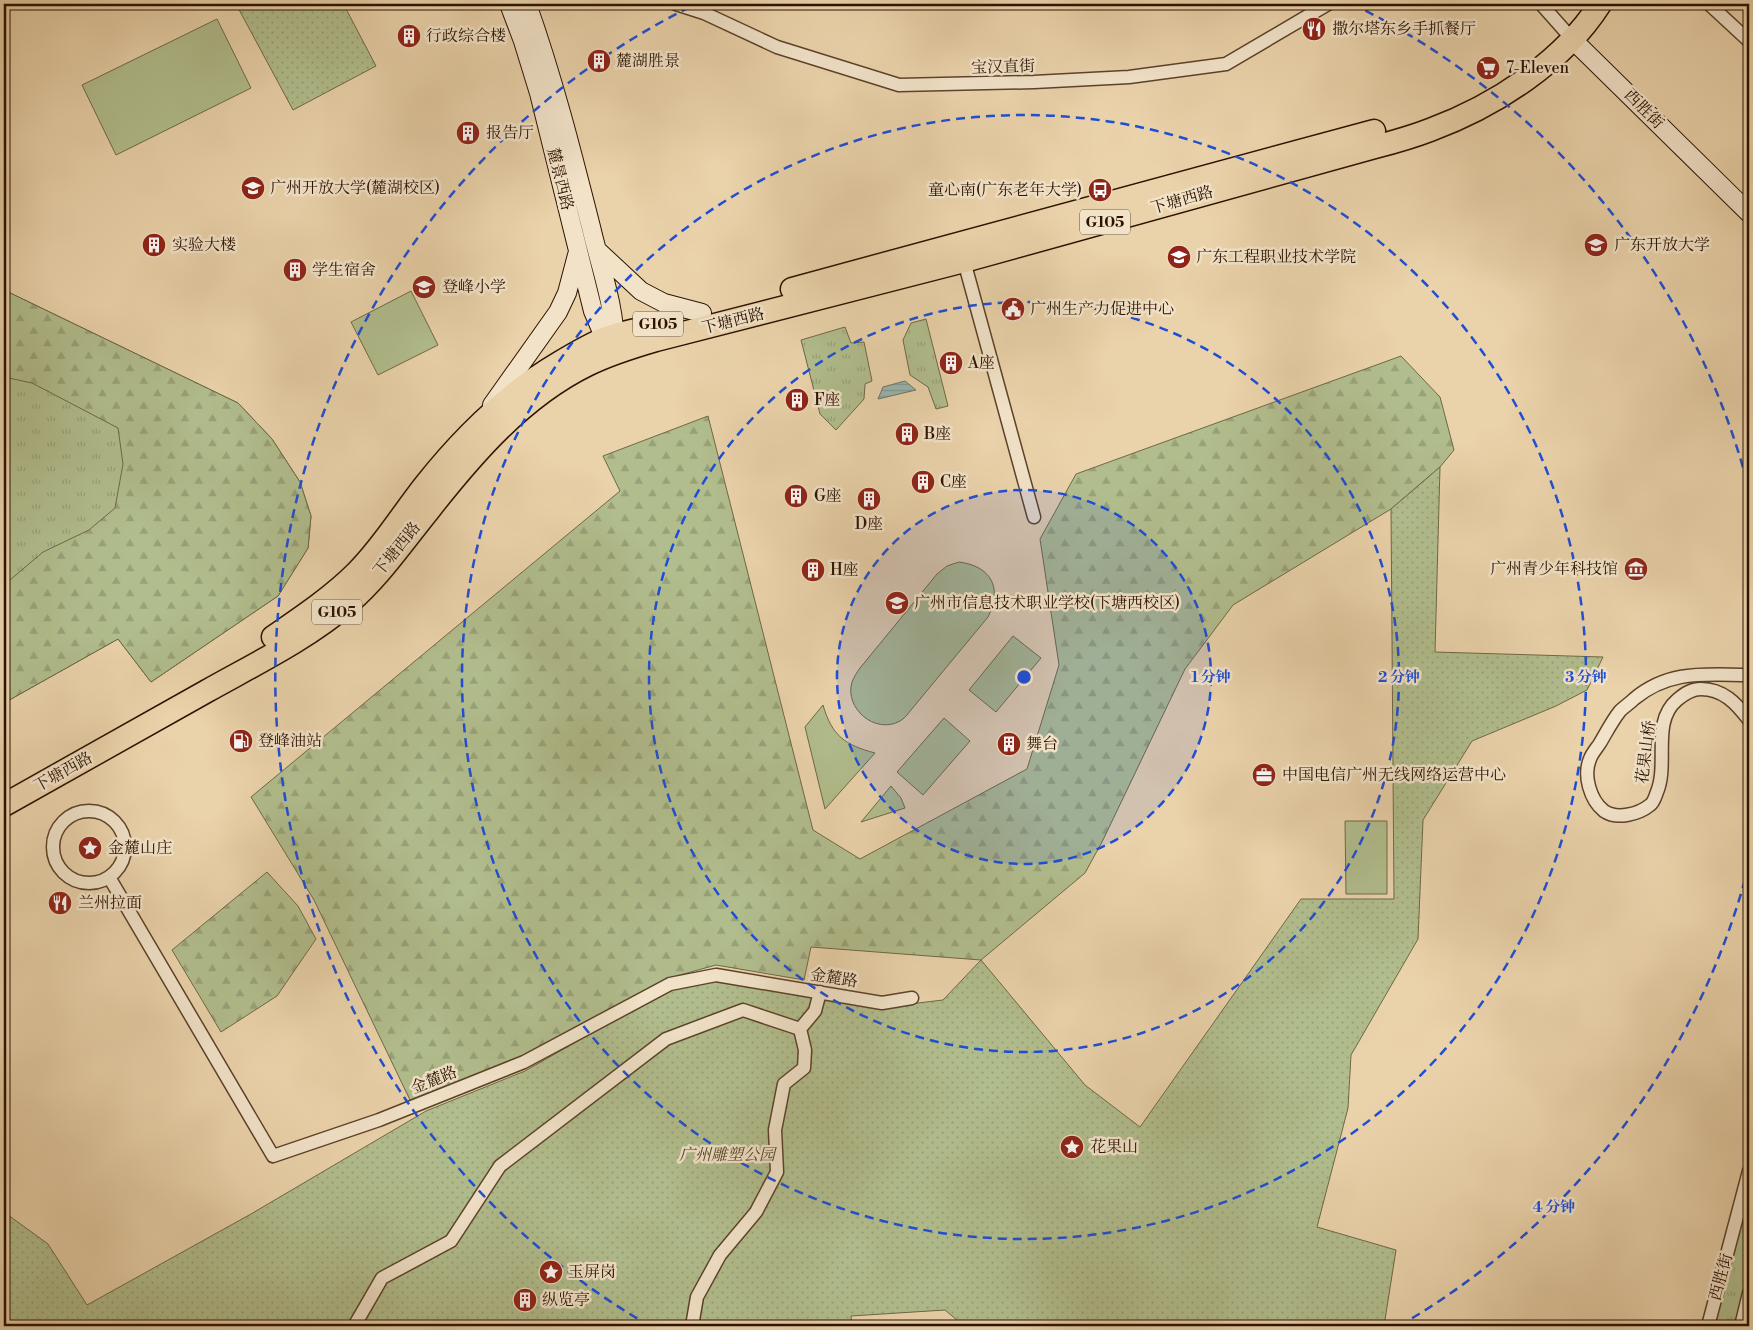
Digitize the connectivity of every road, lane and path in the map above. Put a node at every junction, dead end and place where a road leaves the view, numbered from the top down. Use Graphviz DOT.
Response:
graph roads {
  1 [pos="509,4"];
  2 [pos="527,4"];
  3 [pos="676,4"];
  4 [pos="1328,4"];
  5 [pos="1541,4"];
  6 [pos="1584,4"];
  7 [pos="1600,4"];
  8 [pos="1709,4"];
  9 [pos="707,9"];
  10 [pos="1568,35"];
  11 [pos="1749,41"];
  12 [pos="1749,213"];
  13 [pos="578,250"];
  14 [pos="597,250"];
  15 [pos="964,261"];
  16 [pos="702,313"];
  17 [pos="611,342"];
  18 [pos="479,424"];
  19 [pos="1034,517"];
  20 [pos="1749,675"];
  21 [pos="1749,720"];
  22 [pos="4,788"];
  23 [pos="4,805"];
  24 [pos="109,877"];
  25 [pos="820,992"];
  26 [pos="912,998"];
  27 [pos="800,1029"];
  28 [pos="1749,1171"];
  29 [pos="1749,1293"];
  30 [pos="356,1326"];
  31 [pos="692,1326"];
  32 [pos="1708,1326"];
  33 [pos="1741,1326"];
  1 -- 13 [label="street, 麓景西路"];
  2 -- 14 [label="street, 麓景西路"];
  3 -- 9 [label="street, 宝汉直街"];
  4 -- 9 [label="street, 宝汉直街"];
  5 -- 10 [label="street, 西胜街"];
  6 -- 10 [label="highway, G105"];
  7 -- 10 [label="highway, G105"];
  8 -- 11 [label="street"];
  10 -- 12 [label="street, 西胜街"];
  10 -- 15 [label="highway, 下塘西路 / G105"];
  10 -- 16 [label="highway, 下塘西路 / G105"];
  13 -- 17 [label="street, 麓景西路"];
  13 -- 18 [label="street"];
  14 -- 16 [label="street"];
  14 -- 17 [label="street, 麓景西路"];
  15 -- 17 [label="highway, 下塘西路 / G105"];
  15 -- 19 [label="street"];
  16 -- 17 [label="highway, 下塘西路 / G105"];
  17 -- 18 [label="highway, 下塘西路 / G105"];
  17 -- 23 [label="highway, 下塘西路 / G105"];
  18 -- 22 [label="highway, 下塘西路 / G105"];
  20 -- 21 [label="street, 花果山桥"];
  24 -- 24 [label="street"];
  24 -- 25 [label="street, 金麓路"];
  25 -- 26 [label="street, 金麓路"];
  25 -- 27 [label="street"];
  27 -- 30 [label="street"];
  27 -- 31 [label="street"];
  28 -- 32 [label="street, 西胜街"];
  29 -- 33 [label="street, 西胜街"];
}
